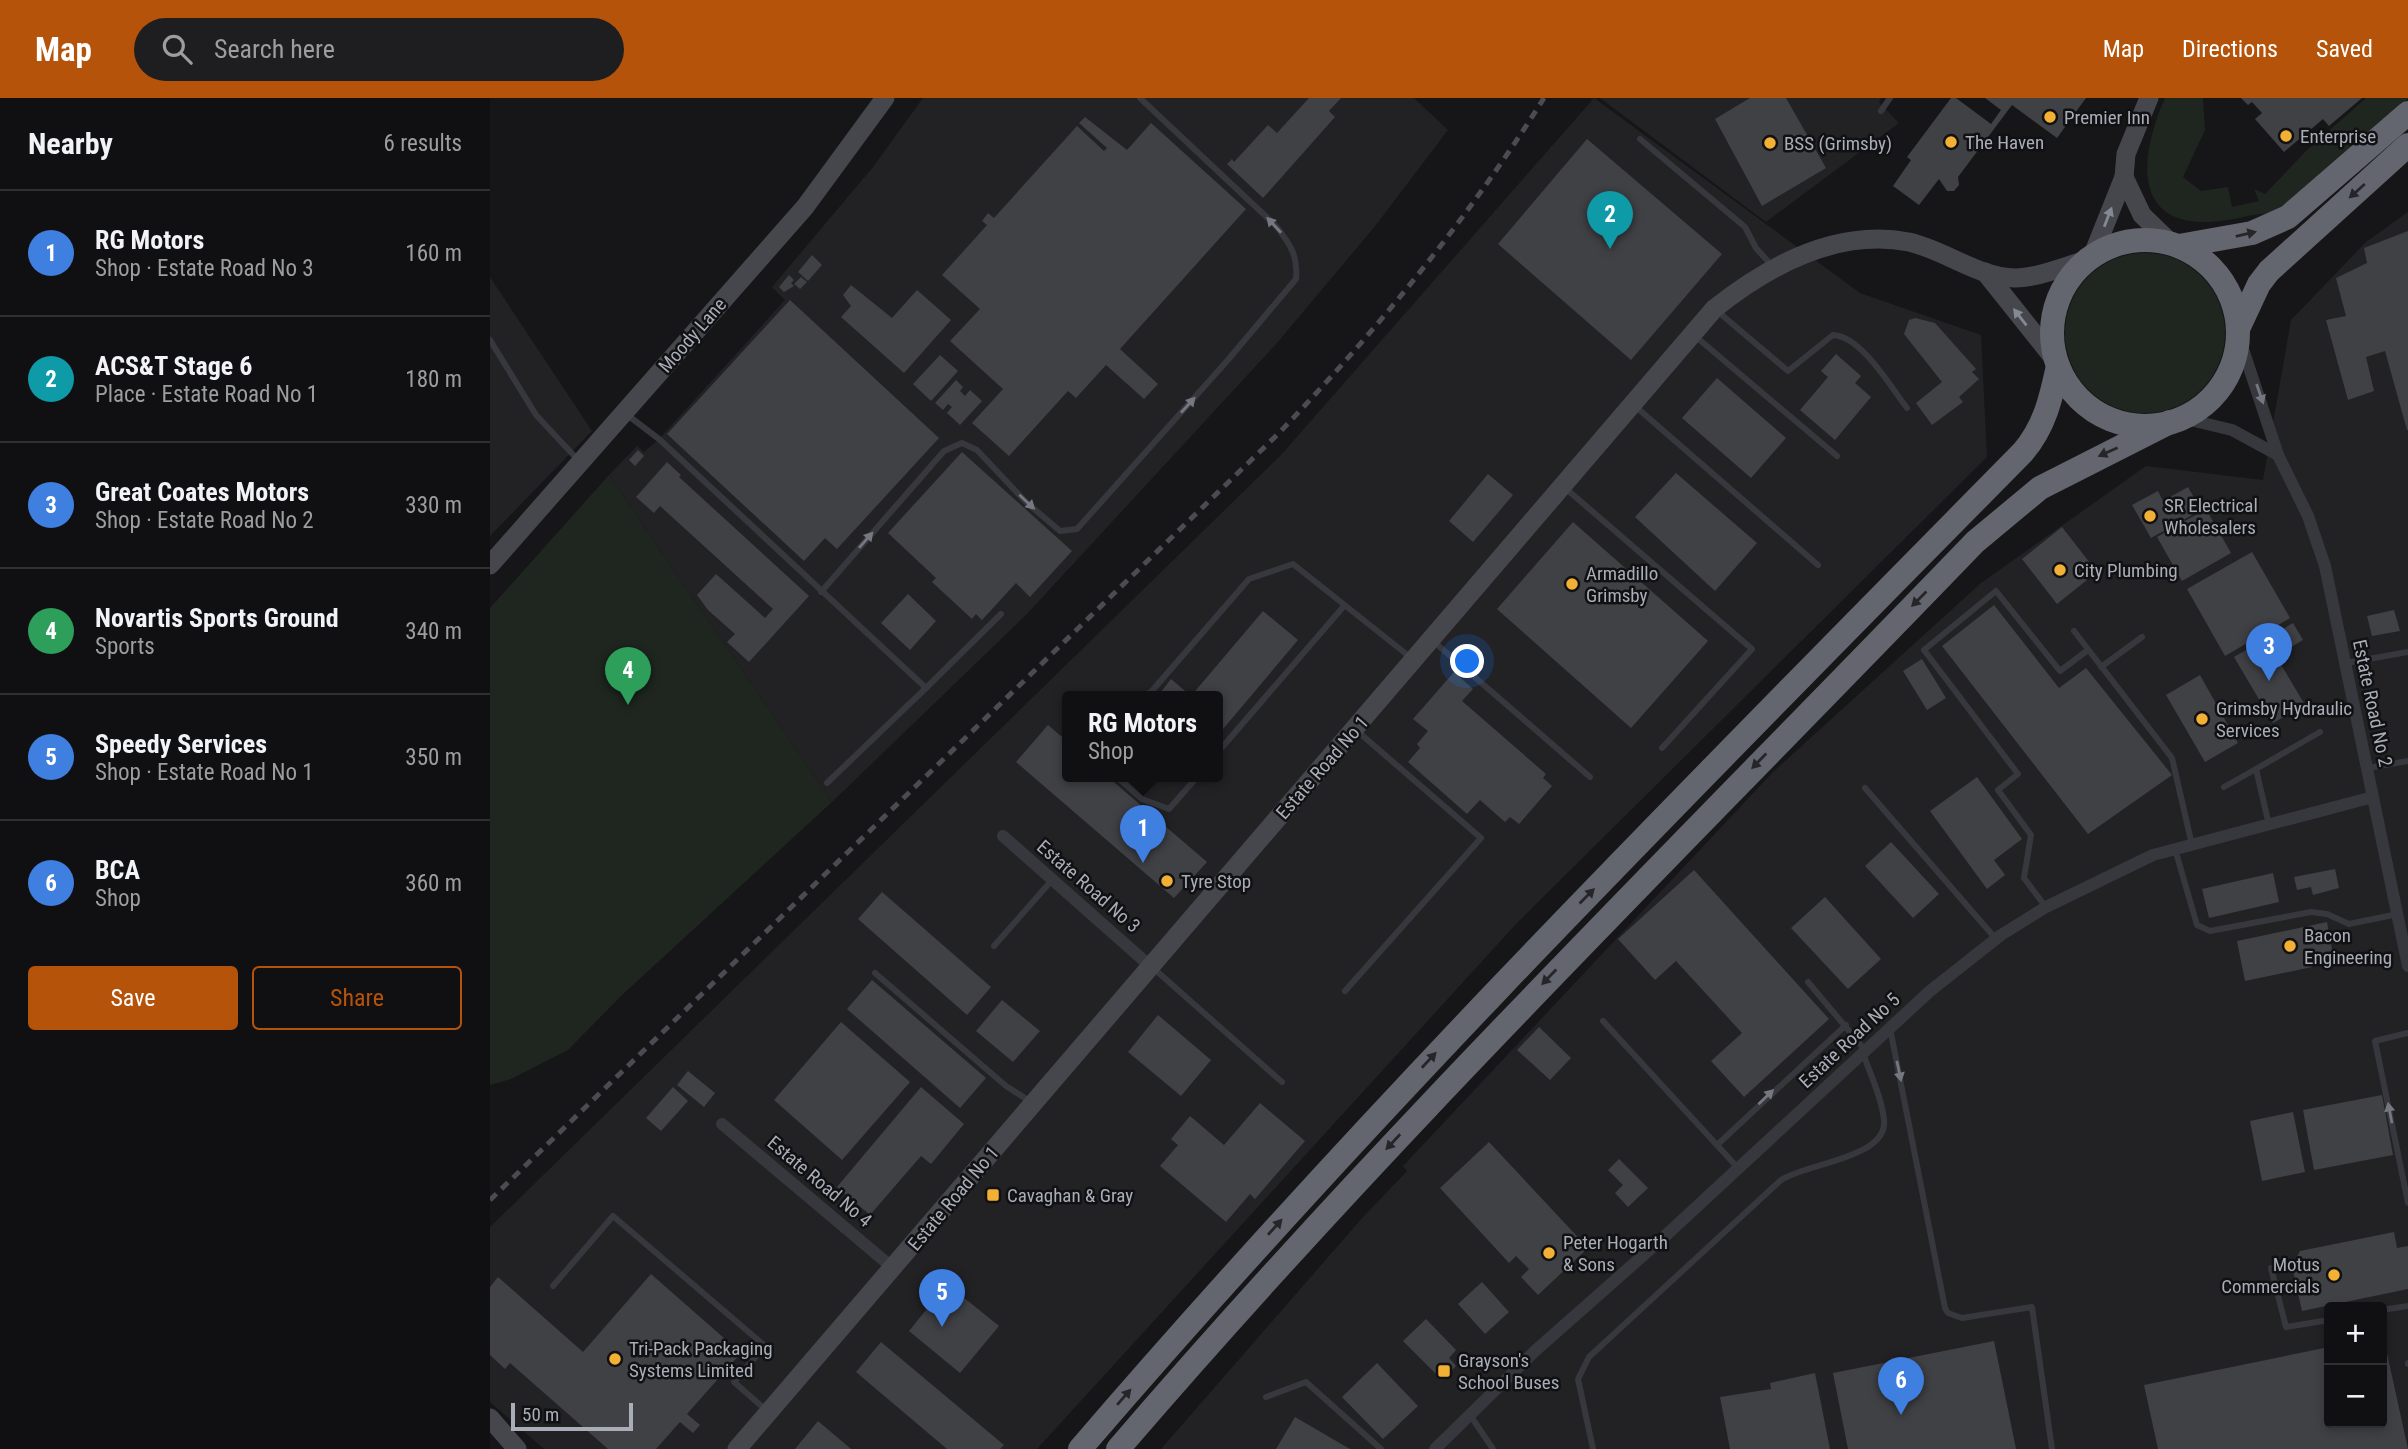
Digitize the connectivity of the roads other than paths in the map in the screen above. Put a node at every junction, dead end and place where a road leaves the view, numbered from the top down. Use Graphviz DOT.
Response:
graph roads {
  1 [pos="885,98"];
  2 [pos="1140,98"];
  3 [pos="1890,98"];
  4 [pos="2149,98"];
  5 [pos="1881,111"];
  6 [pos="2408,113"];
  7 [pos="1640,139"];
  8 [pos="2408,145"];
  9 [pos="2124,177"];
  10 [pos="2175,245"];
  11 [pos="2090,258"];
  12 [pos="1774,268"];
  13 [pos="1985,272"];
  14 [pos="1714,309"];
  15 [pos="2238,331"];
  16 [pos="1691,333"];
  17 [pos="490,340"];
  18 [pos="2057,363"];
  19 [pos="1632,404"];
  20 [pos="1907,408"];
  21 [pos="624,412"];
  22 [pos="2176,420"];
  23 [pos="2278,455"];
  24 [pos="1837,456"];
  25 [pos="580,463"];
  26 [pos="1562,485"];
  27 [pos="490,565"];
  28 [pos="1818,565"];
  29 [pos="821,592"];
  30 [pos="1344,606"];
  31 [pos="1001,614"];
  32 [pos="2074,631"];
  33 [pos="2142,637"];
  34 [pos="1432,640"];
  35 [pos="2088,650"];
  36 [pos="2408,652"];
  37 [pos="1414,661"];
  38 [pos="2346,663"];
  39 [pos="2101,667"];
  40 [pos="926,688"];
  41 [pos="1152,691"];
  42 [pos="1354,729"];
  43 [pos="2320,732"];
  44 [pos="1223,746"];
  45 [pos="1662,748"];
  46 [pos="2408,761"];
  47 [pos="2368,768"];
  48 [pos="2256,769"];
  49 [pos="1590,777"];
  50 [pos="1123,782"];
  51 [pos="1193,782"];
  52 [pos="827,783"];
  53 [pos="1865,788"];
  54 [pos="2224,788"];
  55 [pos="2373,797"];
  56 [pos="2269,825"];
  57 [pos="1003,836"];
  58 [pos="2192,845"];
  59 [pos="2175,849"];
  60 [pos="1052,880"];
  61 [pos="2046,906"];
  62 [pos="2398,914"];
  63 [pos="1996,939"];
  64 [pos="994,946"];
  65 [pos="1150,966"];
  66 [pos="2408,966"];
  67 [pos="876,973"];
  68 [pos="1808,982"];
  69 [pos="1345,991"];
  70 [pos="1603,1021"];
  71 [pos="1846,1025"];
  72 [pos="1890,1028"];
  73 [pos="2408,1033"];
  74 [pos="1864,1052"];
  75 [pos="1282,1082"];
  76 [pos="1033,1103"];
  77 [pos="722,1124"];
  78 [pos="1717,1144"];
  79 [pos="1738,1168"];
  80 [pos="2408,1203"];
  81 [pos="893,1268"];
  82 [pos="2272,1268"];
  83 [pos="553,1286"];
  84 [pos="2408,1306"];
  85 [pos="2387,1309"];
  86 [pos="2324,1321"];
  87 [pos="1266,1398"];
  88 [pos="769,1412"];
  89 [pos="1469,1413"];
  90 [pos="490,1418"];
  91 [pos="517,1449"];
  92 [pos="737,1449"];
  93 [pos="1080,1449"];
  94 [pos="1118,1449"];
  95 [pos="1381,1449"];
  96 [pos="1435,1449"];
  97 [pos="1493,1449"];
  98 [pos="1593,1449"];
  99 [pos="2052,1449"];
  1 -- 21 [label="street, Moody Lane"];
  29 -- 2 [label="lane, one-way"];
  3 -- 5 [label="lane"];
  4 -- 9 [label="street"];
  10 -- 6 [label="highway, one-way"];
  7 -- 12 [label="lane"];
  8 -- 15 [label="highway, one-way"];
  9 -- 10 [label="street"];
  11 -- 9 [label="street, one-way"];
  10 -- 11 [label="highway"];
  10 -- 15 [label="highway"];
  11 -- 13 [label="street, Estate Road No 1"];
  11 -- 18 [label="highway"];
  12 -- 13 [label="street, Estate Road No 1"];
  12 -- 14 [label="street, Estate Road No 1"];
  18 -- 13 [label="street, Estate Road No 1, one-way"];
  14 -- 16 [label="street, Estate Road No 1"];
  14 -- 20 [label="lane"];
  15 -- 22 [label="highway"];
  15 -- 23 [label="street, Estate Road No 2, one-way"];
  16 -- 19 [label="street, Estate Road No 1"];
  16 -- 24 [label="lane"];
  17 -- 25 [label="lane"];
  18 -- 22 [label="highway"];
  93 -- 18 [label="highway, one-way"];
  19 -- 26 [label="street, Estate Road No 1"];
  19 -- 28 [label="lane"];
  21 -- 25 [label="street, Moody Lane"];
  21 -- 29 [label="lane"];
  22 -- 23 [label="street"];
  22 -- 94 [label="highway, one-way"];
  23 -- 38 [label="street, Estate Road No 2"];
  25 -- 27 [label="street, Moody Lane"];
  26 -- 34 [label="street, Estate Road No 1"];
  26 -- 45 [label="lane"];
  29 -- 40 [label="lane"];
  30 -- 37 [label="lane"];
  30 -- 41 [label="lane"];
  30 -- 44 [label="lane"];
  31 -- 40 [label="lane"];
  32 -- 35 [label="lane"];
  33 -- 39 [label="lane"];
  34 -- 37 [label="street, Estate Road No 1"];
  34 -- 49 [label="lane"];
  35 -- 39 [label="lane"];
  35 -- 61 [label="lane"];
  36 -- 38 [label="lane"];
  37 -- 42 [label="street, Estate Road No 1"];
  38 -- 47 [label="street, Estate Road No 2"];
  39 -- 58 [label="lane"];
  40 -- 52 [label="lane"];
  42 -- 65 [label="street, Estate Road No 1"];
  42 -- 69 [label="lane"];
  43 -- 48 [label="lane"];
  46 -- 47 [label="lane"];
  47 -- 55 [label="street, Estate Road No 2"];
  48 -- 54 [label="lane"];
  48 -- 56 [label="lane"];
  50 -- 51 [label="lane"];
  53 -- 63 [label="lane"];
  55 -- 56 [label="street, Estate Road No 5"];
  55 -- 62 [label="street, Estate Road No 2"];
  56 -- 58 [label="street, Estate Road No 5"];
  57 -- 60 [label="street, Estate Road No 3"];
  58 -- 59 [label="street, Estate Road No 5"];
  59 -- 61 [label="street, Estate Road No 5"];
  59 -- 62 [label="lane"];
  60 -- 64 [label="lane"];
  60 -- 65 [label="street, Estate Road No 3"];
  61 -- 63 [label="street, Estate Road No 5"];
  62 -- 66 [label="street, Estate Road No 2"];
  63 -- 72 [label="street, Estate Road No 5"];
  65 -- 75 [label="lane"];
  65 -- 76 [label="street, Estate Road No 1"];
  67 -- 76 [label="lane"];
  68 -- 71 [label="lane"];
  70 -- 78 [label="lane"];
  71 -- 74 [label="lane"];
  78 -- 71 [label="lane, one-way"];
  72 -- 74 [label="street, Estate Road No 5"];
  72 -- 99 [label="lane, one-way"];
  80 -- 73 [label="lane, one-way"];
  74 -- 79 [label="street, Estate Road No 5"];
  74 -- 98 [label="lane"];
  76 -- 81 [label="street, Estate Road No 1"];
  77 -- 81 [label="street, Estate Road No 4"];
  78 -- 79 [label="lane"];
  79 -- 89 [label="street, Estate Road No 5"];
  81 -- 88 [label="street, Estate Road No 1"];
  82 -- 86 [label="lane"];
  83 -- 88 [label="lane"];
  84 -- 85 [label="lane"];
  87 -- 95 [label="lane"];
  88 -- 92 [label="street, Estate Road No 1"];
  89 -- 96 [label="street, Estate Road No 5"];
  89 -- 97 [label="lane"];
  90 -- 91 [label="street"];
}
